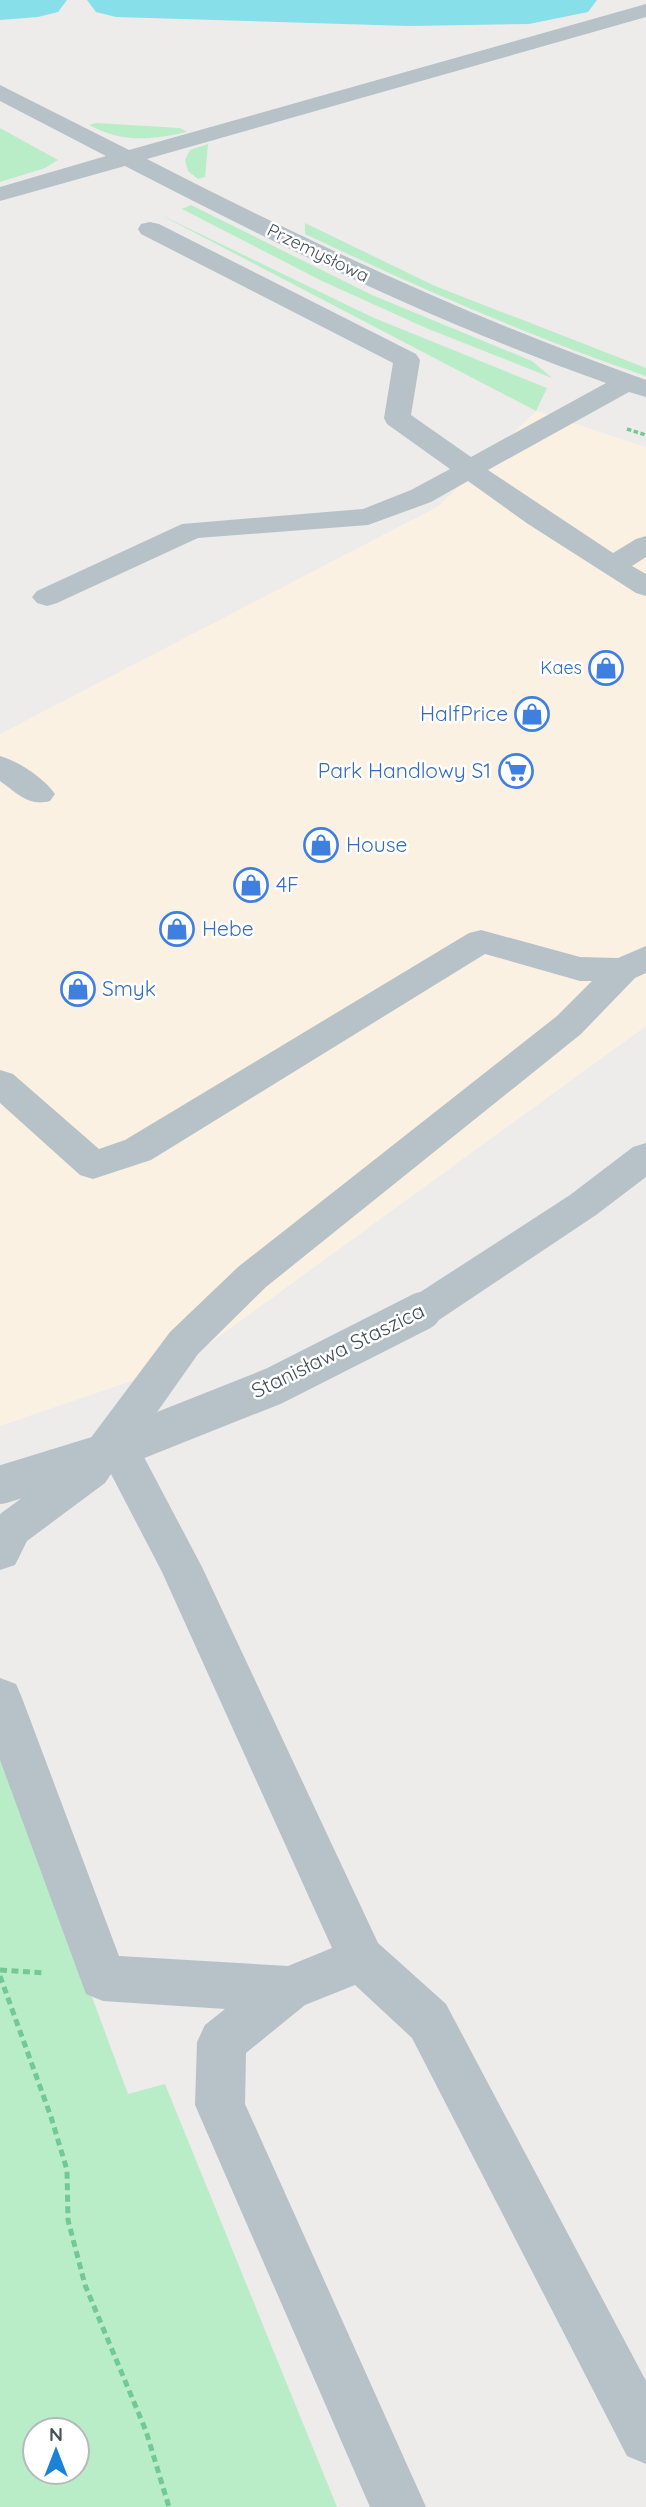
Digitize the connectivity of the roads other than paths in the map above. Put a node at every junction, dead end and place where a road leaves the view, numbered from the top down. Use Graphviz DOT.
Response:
graph roads {
  1 [pos="646,10"];
  2 [pos="0,92"];
  3 [pos="127,157"];
  4 [pos="0,194"];
  5 [pos="150,229"];
  6 [pos="636,386"];
  7 [pos="470,467"];
  8 [pos="646,545"];
  9 [pos="613,565"];
  10 [pos="646,587"];
  11 [pos="47,597"];
  12 [pos="0,766"];
  13 [pos="39,794"];
  14 [pos="634,964"];
  15 [pos="0,1083"];
  16 [pos="646,1157"];
  17 [pos="114,1440"];
  18 [pos="0,1485"];
  19 [pos="0,1552"];
  20 [pos="0,1698"];
  21 [pos="361,1959"];
  22 [pos="288,1989"];
  23 [pos="646,2437"];
  24 [pos="398,2507"];
  1 -- 3 [label="street"];
  2 -- 3 [label="street, Przemysłowa"];
  3 -- 4 [label="street"];
  3 -- 6 [label="street, Przemysłowa"];
  5 -- 7 [label="street"];
  6 -- 7 [label="street"];
  7 -- 9 [label="street"];
  7 -- 11 [label="street"];
  8 -- 9 [label="street"];
  9 -- 10 [label="street"];
  12 -- 13 [label="street"];
  14 -- 15 [label="street"];
  14 -- 17 [label="street"];
  16 -- 18 [label="street, Stanisława Staszica, bridge"];
  17 -- 19 [label="street"];
  17 -- 21 [label="street"];
  20 -- 22 [label="street"];
  21 -- 22 [label="street"];
  21 -- 23 [label="street"];
  22 -- 24 [label="street"];
}
